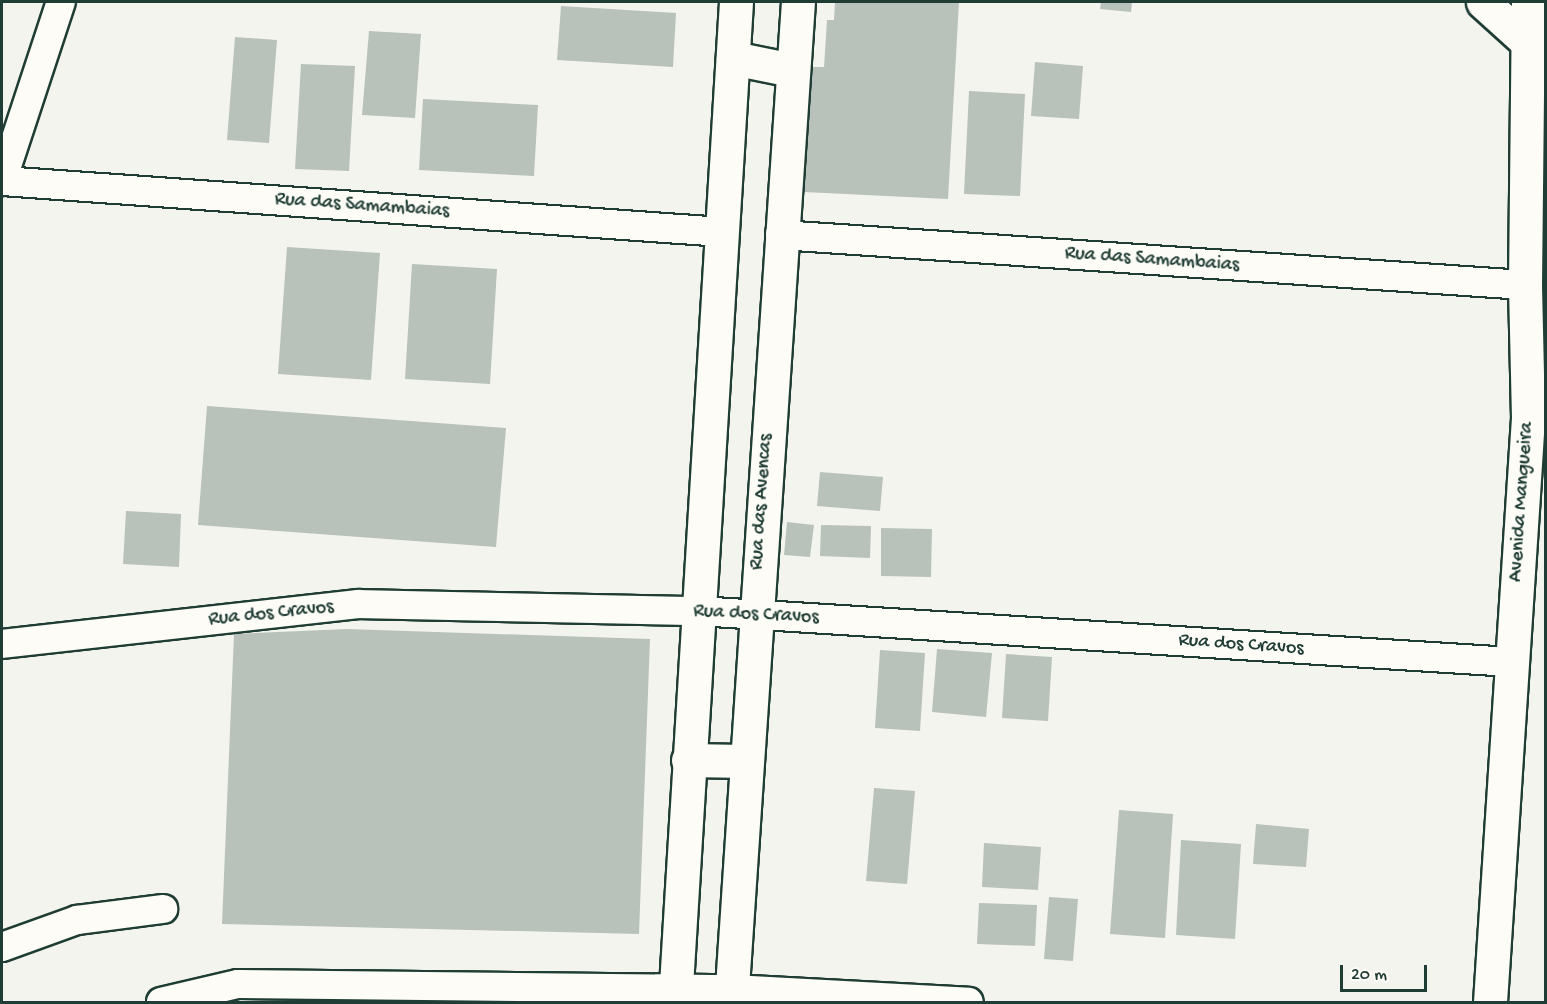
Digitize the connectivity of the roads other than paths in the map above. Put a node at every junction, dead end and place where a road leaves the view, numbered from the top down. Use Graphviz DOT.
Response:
graph roads {
  1 [pos="61,2"];
  2 [pos="736,2"];
  3 [pos="798,2"];
  4 [pos="1483,2"];
  5 [pos="1528,2"];
  6 [pos="1537,51"];
  7 [pos="733,58"];
  8 [pos="792,70"];
  9 [pos="2,181"];
  10 [pos="722,232"];
  11 [pos="780,236"];
  12 [pos="1525,285"];
  13 [pos="698,611"];
  14 [pos="755,614"];
  15 [pos="2,644"];
  16 [pos="1512,662"];
  17 [pos="688,760"];
  18 [pos="746,761"];
  19 [pos="163,909"];
  20 [pos="2,947"];
  21 [pos="675,996"];
  22 [pos="732,996"];
  23 [pos="161,1002"];
  24 [pos="969,1002"];
  25 [pos="1490,1002"];
  1 -- 9 [label="street"];
  2 -- 7 [label="street"];
  3 -- 8 [label="street, Rua das Avencas"];
  4 -- 6 [label="street"];
  5 -- 6 [label="street, Avenida Mangueira"];
  6 -- 12 [label="street, Avenida Mangueira"];
  7 -- 8 [label="street"];
  7 -- 10 [label="street"];
  8 -- 11 [label="street, Rua das Avencas"];
  9 -- 10 [label="street, Rua das Samambaias"];
  10 -- 13 [label="street"];
  11 -- 12 [label="street, Rua das Samambaias"];
  11 -- 14 [label="street, Rua das Avencas"];
  12 -- 16 [label="street, Avenida Mangueira"];
  13 -- 14 [label="street, Rua dos Cravos"];
  13 -- 15 [label="street, Rua dos Cravos"];
  13 -- 17 [label="street"];
  14 -- 16 [label="street, Rua dos Cravos"];
  14 -- 18 [label="street, Rua das Avencas"];
  16 -- 25 [label="street, Avenida Mangueira"];
  17 -- 18 [label="street"];
  17 -- 21 [label="street"];
  18 -- 22 [label="street, Rua das Avencas"];
  19 -- 20 [label="street"];
  21 -- 22 [label="street"];
  21 -- 23 [label="street"];
  22 -- 24 [label="street"];
}
